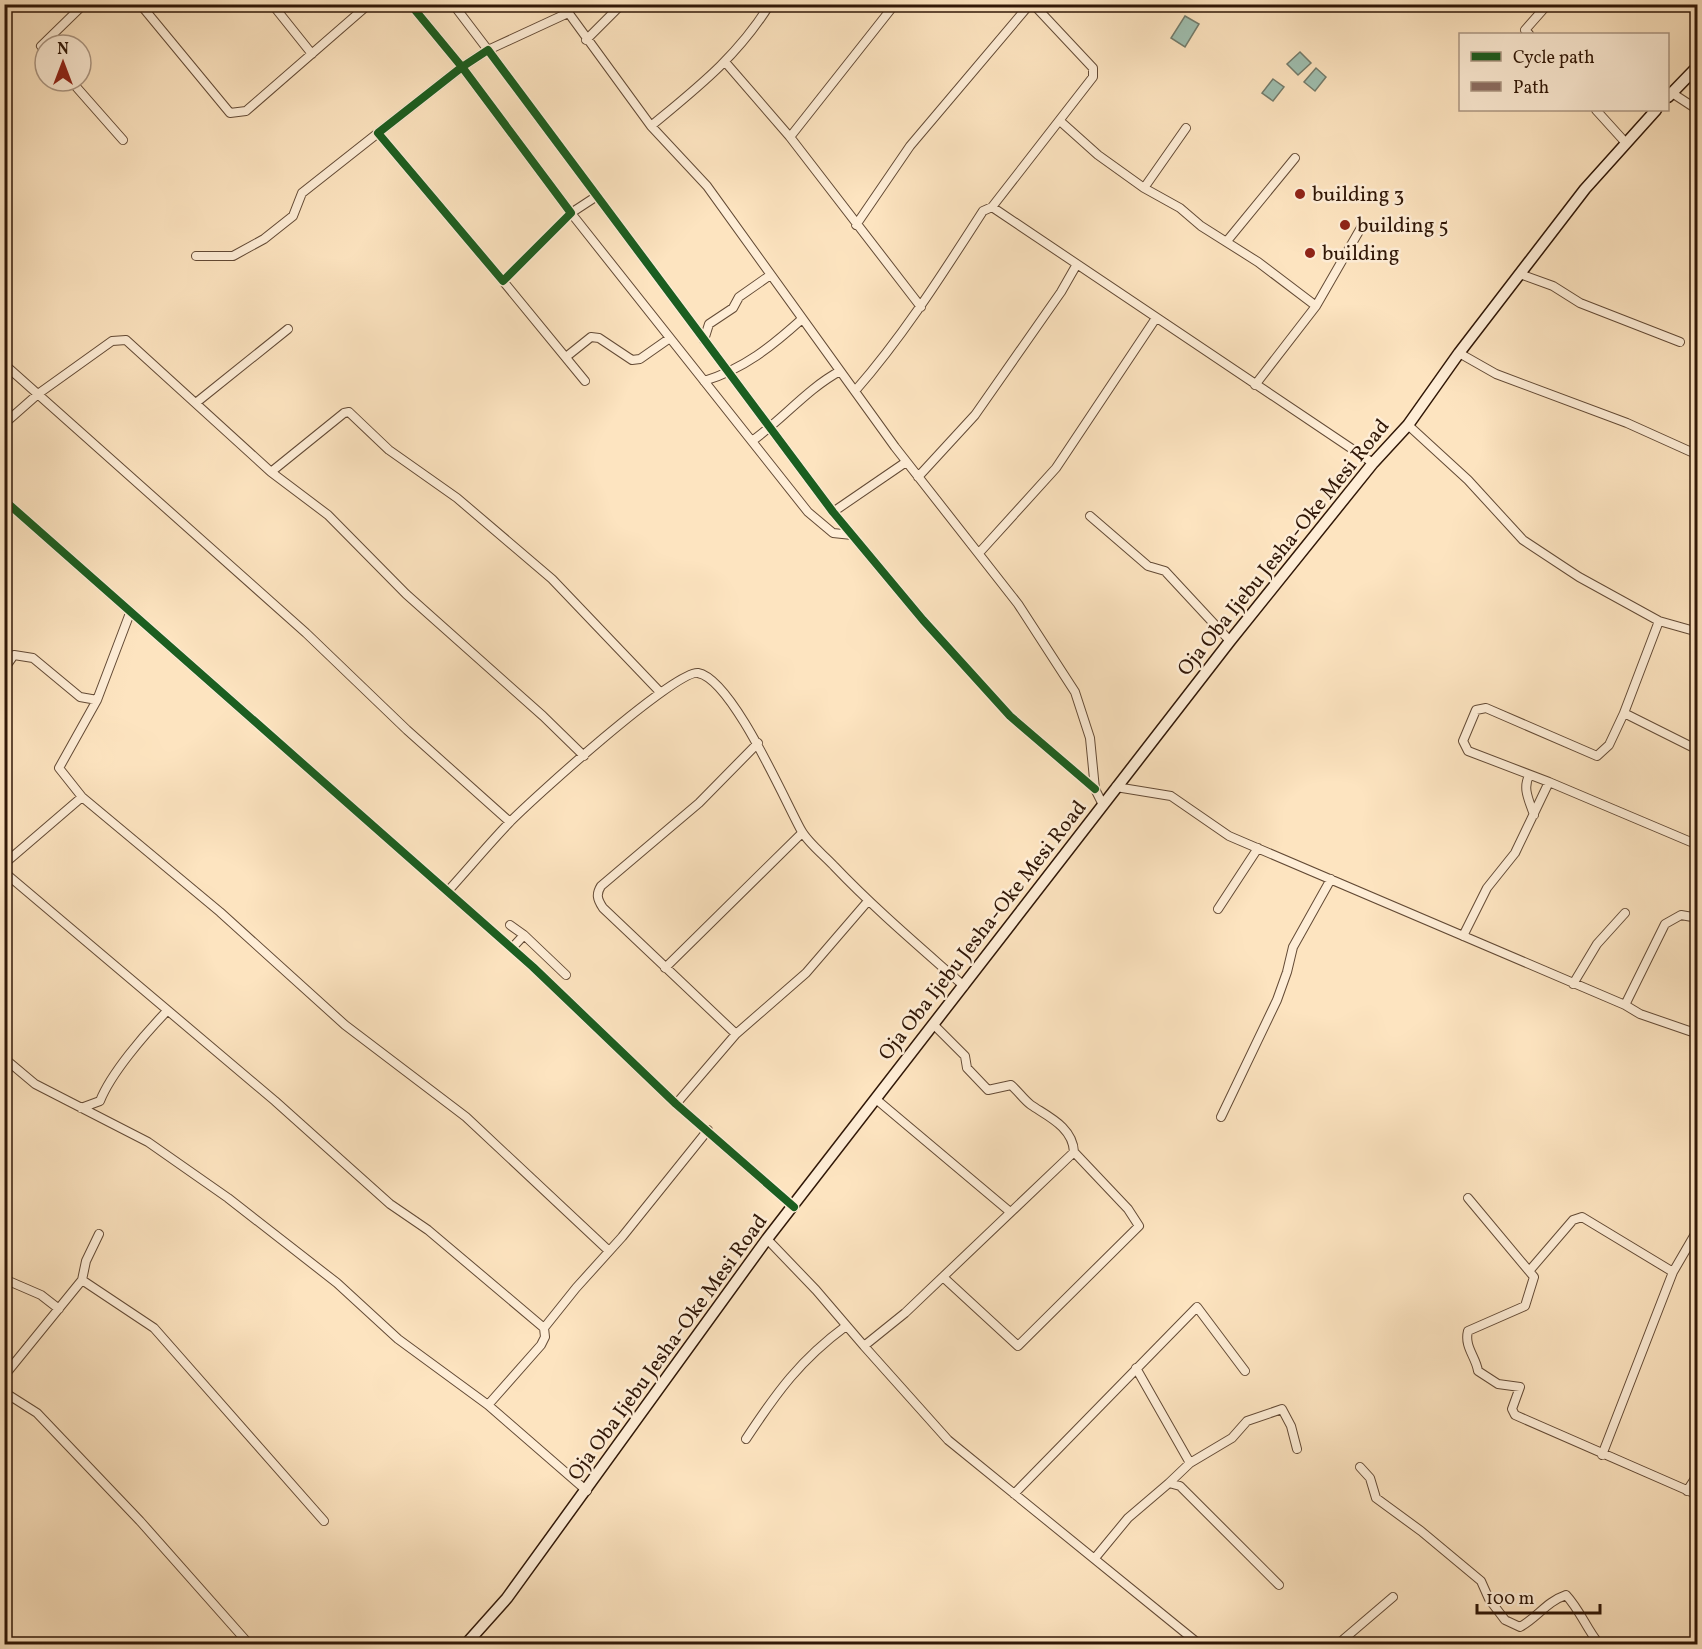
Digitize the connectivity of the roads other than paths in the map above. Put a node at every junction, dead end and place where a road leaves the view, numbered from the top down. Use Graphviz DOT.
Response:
graph roads {
  1 [pos="140,4"];
  2 [pos="272,4"];
  3 [pos="369,4"];
  4 [pos="410,4"];
  5 [pos="453,4"];
  6 [pos="562,4"];
  7 [pos="622,4"];
  8 [pos="770,4"];
  9 [pos="895,4"];
  10 [pos="1031,4"];
  11 [pos="1548,4"];
  12 [pos="80,6"];
  13 [pos="568,13"];
  14 [pos="54,33"];
  15 [pos="1525,33"];
  16 [pos="586,40"];
  17 [pos="488,50"];
  18 [pos="312,54"];
  19 [pos="726,63"];
  20 [pos="1698,66"];
  21 [pos="462,67"];
  22 [pos="82,93"];
  23 [pos="1670,95"];
  24 [pos="1698,110"];
  25 [pos="1597,111"];
  26 [pos="1655,111"];
  27 [pos="1060,121"];
  28 [pos="651,126"];
  29 [pos="1186,128"];
  30 [pos="378,134"];
  31 [pos="790,137"];
  32 [pos="123,140"];
  33 [pos="1625,142"];
  34 [pos="1295,158"];
  35 [pos="1144,188"];
  36 [pos="597,196"];
  37 [pos="992,207"];
  38 [pos="571,213"];
  39 [pos="856,225"];
  40 [pos="1362,226"];
  41 [pos="1227,241"];
  42 [pos="196,256"];
  43 [pos="1077,264"];
  44 [pos="1520,274"];
  45 [pos="769,276"];
  46 [pos="503,280"];
  47 [pos="1316,306"];
  48 [pos="921,307"];
  49 [pos="1156,318"];
  50 [pos="802,319"];
  51 [pos="288,329"];
  52 [pos="670,338"];
  53 [pos="704,340"];
  54 [pos="1680,342"];
  55 [pos="1459,353"];
  56 [pos="566,357"];
  57 [pos="4,364"];
  58 [pos="840,371"];
  59 [pos="729,373"];
  60 [pos="585,381"];
  61 [pos="704,381"];
  62 [pos="1256,385"];
  63 [pos="855,391"];
  64 [pos="38,394"];
  65 [pos="197,402"];
  66 [pos="4,424"];
  67 [pos="1408,425"];
  68 [pos="770,428"];
  69 [pos="752,441"];
  70 [pos="1698,455"];
  71 [pos="906,462"];
  72 [pos="1373,463"];
  73 [pos="271,472"];
  74 [pos="918,477"];
  75 [pos="4,500"];
  76 [pos="833,512"];
  77 [pos="1090,516"];
  78 [pos="852,535"];
  79 [pos="979,553"];
  80 [pos="130,613"];
  81 [pos="1659,621"];
  82 [pos="1698,632"];
  83 [pos="1230,641"];
  84 [pos="4,669"];
  85 [pos="659,691"];
  86 [pos="97,700"];
  87 [pos="1624,712"];
  88 [pos="758,742"];
  89 [pos="1698,750"];
  90 [pos="584,756"];
  91 [pos="1529,776"];
  92 [pos="1549,782"];
  93 [pos="1116,787"];
  94 [pos="1095,789"];
  95 [pos="82,797"];
  96 [pos="1103,805"];
  97 [pos="1534,815"];
  98 [pos="510,822"];
  99 [pos="802,832"];
  100 [pos="1698,845"];
  101 [pos="1258,848"];
  102 [pos="4,864"];
  103 [pos="4,872"];
  104 [pos="1331,879"];
  105 [pos="448,891"];
  106 [pos="868,901"];
  107 [pos="1218,909"];
  108 [pos="1625,913"];
  109 [pos="1697,918"];
  110 [pos="510,925"];
  111 [pos="524,935"];
  112 [pos="1463,936"];
  113 [pos="512,948"];
  114 [pos="665,968"];
  115 [pos="566,975"];
  116 [pos="1573,984"];
  117 [pos="964,986"];
  118 [pos="1625,1005"];
  119 [pos="166,1012"];
  120 [pos="934,1025"];
  121 [pos="736,1034"];
  122 [pos="1698,1034"];
  123 [pos="4,1058"];
  124 [pos="877,1100"];
  125 [pos="676,1104"];
  126 [pos="81,1108"];
  127 [pos="1221,1117"];
  128 [pos="708,1130"];
  129 [pos="1074,1152"];
  130 [pos="1468,1197"];
  131 [pos="794,1207"];
  132 [pos="1009,1211"];
  133 [pos="1698,1228"];
  134 [pos="99,1234"];
  135 [pos="767,1239"];
  136 [pos="609,1251"];
  137 [pos="1530,1270"];
  138 [pos="1673,1272"];
  139 [pos="943,1277"];
  140 [pos="4,1279"];
  141 [pos="82,1280"];
  142 [pos="59,1309"];
  143 [pos="846,1326"];
  144 [pos="544,1328"];
  145 [pos="864,1346"];
  146 [pos="1136,1368"];
  147 [pos="1245,1371"];
  148 [pos="4,1376"];
  149 [pos="4,1392"];
  150 [pos="488,1406"];
  151 [pos="746,1439"];
  152 [pos="1297,1449"];
  153 [pos="1602,1455"];
  154 [pos="1190,1463"];
  155 [pos="1360,1467"];
  156 [pos="1698,1474"];
  157 [pos="1169,1483"];
  158 [pos="587,1491"];
  159 [pos="1687,1491"];
  160 [pos="1014,1494"];
  161 [pos="1698,1495"];
  162 [pos="324,1521"];
  163 [pos="1095,1558"];
  164 [pos="1279,1585"];
  165 [pos="1393,1597"];
  166 [pos="249,1644"];
  167 [pos="466,1644"];
  168 [pos="1199,1644"];
  169 [pos="1338,1644"];
  170 [pos="1599,1644"];
  1 -- 18 [label="street"];
  2 -- 18 [label="street"];
  3 -- 18 [label="street"];
  4 -- 21 [label="street"];
  5 -- 17 [label="street"];
  6 -- 13 [label="street"];
  7 -- 16 [label="street"];
  8 -- 19 [label="street"];
  9 -- 31 [label="street"];
  10 -- 27 [label="street"];
  10 -- 39 [label="street"];
  11 -- 15 [label="street"];
  12 -- 14 [label="street"];
  13 -- 16 [label="street"];
  13 -- 17 [label="street"];
  16 -- 28 [label="street"];
  17 -- 21 [label="street"];
  17 -- 36 [label="street"];
  19 -- 28 [label="street"];
  19 -- 31 [label="street"];
  20 -- 23 [label="main road"];
  21 -- 30 [label="street"];
  21 -- 38 [label="street"];
  22 -- 32 [label="street"];
  23 -- 24 [label="street"];
  25 -- 33 [label="street"];
  26 -- 33 [label="main road, Oja Oba Ijebu Jesha-Oke Mesi Road"];
  27 -- 35 [label="street"];
  27 -- 37 [label="street"];
  28 -- 45 [label="street"];
  29 -- 35 [label="street"];
  30 -- 42 [label="street"];
  30 -- 46 [label="street"];
  31 -- 39 [label="street"];
  33 -- 44 [label="main road, Oja Oba Ijebu Jesha-Oke Mesi Road"];
  34 -- 41 [label="street"];
  35 -- 41 [label="street"];
  36 -- 38 [label="street"];
  36 -- 53 [label="street"];
  37 -- 43 [label="street"];
  37 -- 48 [label="street"];
  38 -- 46 [label="street"];
  38 -- 52 [label="street"];
  39 -- 48 [label="street"];
  40 -- 47 [label="street"];
  41 -- 47 [label="street"];
  43 -- 49 [label="street"];
  43 -- 74 [label="street"];
  44 -- 54 [label="street"];
  44 -- 55 [label="main road, Oja Oba Ijebu Jesha-Oke Mesi Road"];
  45 -- 50 [label="street"];
  45 -- 53 [label="street"];
  46 -- 56 [label="street"];
  47 -- 62 [label="street"];
  48 -- 63 [label="street"];
  49 -- 62 [label="street"];
  49 -- 79 [label="street"];
  50 -- 58 [label="street"];
  50 -- 59 [label="street"];
  51 -- 65 [label="street"];
  52 -- 56 [label="street"];
  52 -- 61 [label="street"];
  53 -- 59 [label="street"];
  55 -- 67 [label="main road, Oja Oba Ijebu Jesha-Oke Mesi Road"];
  55 -- 70 [label="street"];
  56 -- 60 [label="street"];
  57 -- 64 [label="street"];
  58 -- 63 [label="street"];
  58 -- 68 [label="street"];
  59 -- 61 [label="street"];
  59 -- 68 [label="street"];
  61 -- 69 [label="street"];
  62 -- 72 [label="street"];
  63 -- 71 [label="street"];
  64 -- 65 [label="street"];
  64 -- 66 [label="street"];
  64 -- 98 [label="street"];
  65 -- 73 [label="street"];
  67 -- 72 [label="main road, Oja Oba Ijebu Jesha-Oke Mesi Road"];
  67 -- 81 [label="street"];
  68 -- 69 [label="street"];
  68 -- 76 [label="street"];
  69 -- 78 [label="street"];
  71 -- 74 [label="street"];
  71 -- 76 [label="street"];
  72 -- 83 [label="main road, Oja Oba Ijebu Jesha-Oke Mesi Road"];
  73 -- 85 [label="street"];
  73 -- 90 [label="street"];
  74 -- 79 [label="street"];
  75 -- 80 [label="street"];
  76 -- 78 [label="street"];
  77 -- 83 [label="street"];
  78 -- 94 [label="street"];
  79 -- 94 [label="street"];
  80 -- 86 [label="street"];
  80 -- 105 [label="street"];
  81 -- 82 [label="street"];
  81 -- 87 [label="street"];
  83 -- 93 [label="main road, Oja Oba Ijebu Jesha-Oke Mesi Road"];
  84 -- 86 [label="street"];
  85 -- 88 [label="street"];
  85 -- 90 [label="street"];
  86 -- 95 [label="street"];
  87 -- 89 [label="street"];
  87 -- 91 [label="street"];
  88 -- 99 [label="street"];
  88 -- 114 [label="street"];
  90 -- 98 [label="street"];
  91 -- 92 [label="street"];
  91 -- 97 [label="street"];
  92 -- 97 [label="street"];
  92 -- 100 [label="street"];
  93 -- 96 [label="main road, Oja Oba Ijebu Jesha-Oke Mesi Road"];
  93 -- 101 [label="street"];
  94 -- 96 [label="street"];
  95 -- 102 [label="street"];
  95 -- 136 [label="street"];
  96 -- 117 [label="main road, Oja Oba Ijebu Jesha-Oke Mesi Road"];
  97 -- 112 [label="street"];
  98 -- 105 [label="street"];
  99 -- 106 [label="street"];
  99 -- 114 [label="street"];
  101 -- 104 [label="street"];
  101 -- 107 [label="street"];
  103 -- 119 [label="street"];
  104 -- 112 [label="street"];
  104 -- 127 [label="street"];
  105 -- 113 [label="street"];
  106 -- 117 [label="street"];
  106 -- 121 [label="street"];
  108 -- 116 [label="street"];
  109 -- 118 [label="street"];
  110 -- 111 [label="street"];
  111 -- 113 [label="street"];
  111 -- 115 [label="street"];
  112 -- 116 [label="street"];
  113 -- 125 [label="street"];
  114 -- 121 [label="street"];
  116 -- 118 [label="street"];
  117 -- 120 [label="main road, Oja Oba Ijebu Jesha-Oke Mesi Road"];
  118 -- 122 [label="street"];
  119 -- 126 [label="street"];
  119 -- 144 [label="street"];
  120 -- 124 [label="main road, Oja Oba Ijebu Jesha-Oke Mesi Road"];
  120 -- 129 [label="street"];
  121 -- 125 [label="street"];
  123 -- 126 [label="street"];
  124 -- 131 [label="main road, Oja Oba Ijebu Jesha-Oke Mesi Road"];
  124 -- 132 [label="street"];
  125 -- 128 [label="street"];
  126 -- 150 [label="street"];
  128 -- 131 [label="street"];
  128 -- 136 [label="street"];
  129 -- 132 [label="street"];
  129 -- 139 [label="street"];
  130 -- 137 [label="street"];
  131 -- 135 [label="main road, Oja Oba Ijebu Jesha-Oke Mesi Road"];
  132 -- 139 [label="street"];
  133 -- 138 [label="street"];
  134 -- 141 [label="street"];
  135 -- 143 [label="street"];
  135 -- 158 [label="main road, Oja Oba Ijebu Jesha-Oke Mesi Road"];
  136 -- 144 [label="street"];
  137 -- 138 [label="street"];
  137 -- 153 [label="street"];
  138 -- 153 [label="street"];
  139 -- 145 [label="street"];
  140 -- 142 [label="street"];
  141 -- 142 [label="street"];
  141 -- 162 [label="street"];
  142 -- 148 [label="street"];
  143 -- 145 [label="street"];
  143 -- 151 [label="street"];
  144 -- 150 [label="street"];
  145 -- 160 [label="street"];
  146 -- 147 [label="street"];
  146 -- 154 [label="street"];
  146 -- 160 [label="street"];
  149 -- 166 [label="street"];
  150 -- 158 [label="street"];
  152 -- 154 [label="street"];
  153 -- 159 [label="street"];
  154 -- 157 [label="street"];
  155 -- 170 [label="street"];
  156 -- 159 [label="street"];
  157 -- 163 [label="street"];
  157 -- 164 [label="street"];
  158 -- 167 [label="main road, Oja Oba Ijebu Jesha-Oke Mesi Road"];
  159 -- 161 [label="street"];
  160 -- 163 [label="street"];
  163 -- 168 [label="street"];
  165 -- 169 [label="street"];
}
